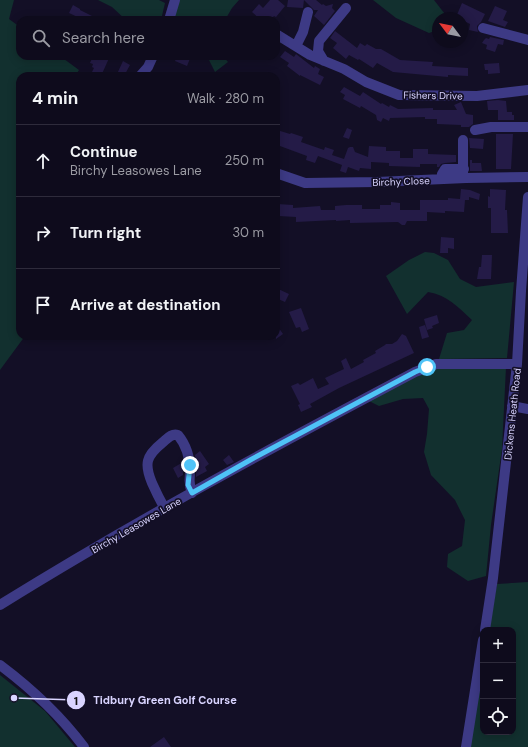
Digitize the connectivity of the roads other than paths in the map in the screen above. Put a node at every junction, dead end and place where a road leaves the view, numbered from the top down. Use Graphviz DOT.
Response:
graph roads {
  1 [pos="175,0"];
  2 [pos="346,8"];
  3 [pos="308,12"];
  4 [pos="170,16"];
  5 [pos="483,28"];
  6 [pos="280,36"];
  7 [pos="528,40"];
  8 [pos="296,46"];
  9 [pos="151,60"];
  10 [pos="324,61"];
  11 [pos="144,72"];
  12 [pos="528,90"];
  13 [pos="528,127"];
  14 [pos="476,130"];
  15 [pos="463,140"];
  16 [pos="280,174"];
  17 [pos="463,174"];
  18 [pos="528,177"];
  19 [pos="528,197"];
  20 [pos="524,291"];
  21 [pos="517,364"];
  22 [pos="512,406"];
  23 [pos="528,409"];
  24 [pos="192,493"];
  25 [pos="165,508"];
  26 [pos="0,605"];
  27 [pos="484,627"];
  28 [pos="480,659"];
  29 [pos="0,665"];
  30 [pos="84,747"];
  31 [pos="466,747"];
  1 -- 4 [label="street"];
  2 -- 10 [label="street"];
  3 -- 8 [label="street"];
  5 -- 7 [label="street"];
  6 -- 8 [label="street, Fishers Drive"];
  8 -- 10 [label="street, Fishers Drive"];
  9 -- 11 [label="street"];
  10 -- 12 [label="street, Fishers Drive"];
  13 -- 14 [label="street"];
  15 -- 17 [label="street"];
  16 -- 17 [label="street, Birchy Close"];
  17 -- 18 [label="street, Birchy Close"];
  19 -- 20 [label="street, Dickens Heath Road"];
  20 -- 21 [label="street, Dickens Heath Road"];
  21 -- 22 [label="street, Dickens Heath Road"];
  21 -- 24 [label="street, Birchy Leasowes Lane"];
  22 -- 23 [label="street"];
  22 -- 27 [label="street, Dickens Heath Road"];
  24 -- 25 [label="street, Birchy Leasowes Lane"];
  24 -- 25 [label="street"];
  25 -- 26 [label="street, Birchy Leasowes Lane"];
  28 -- 31 [label="street"];
  29 -- 30 [label="street"];
}
